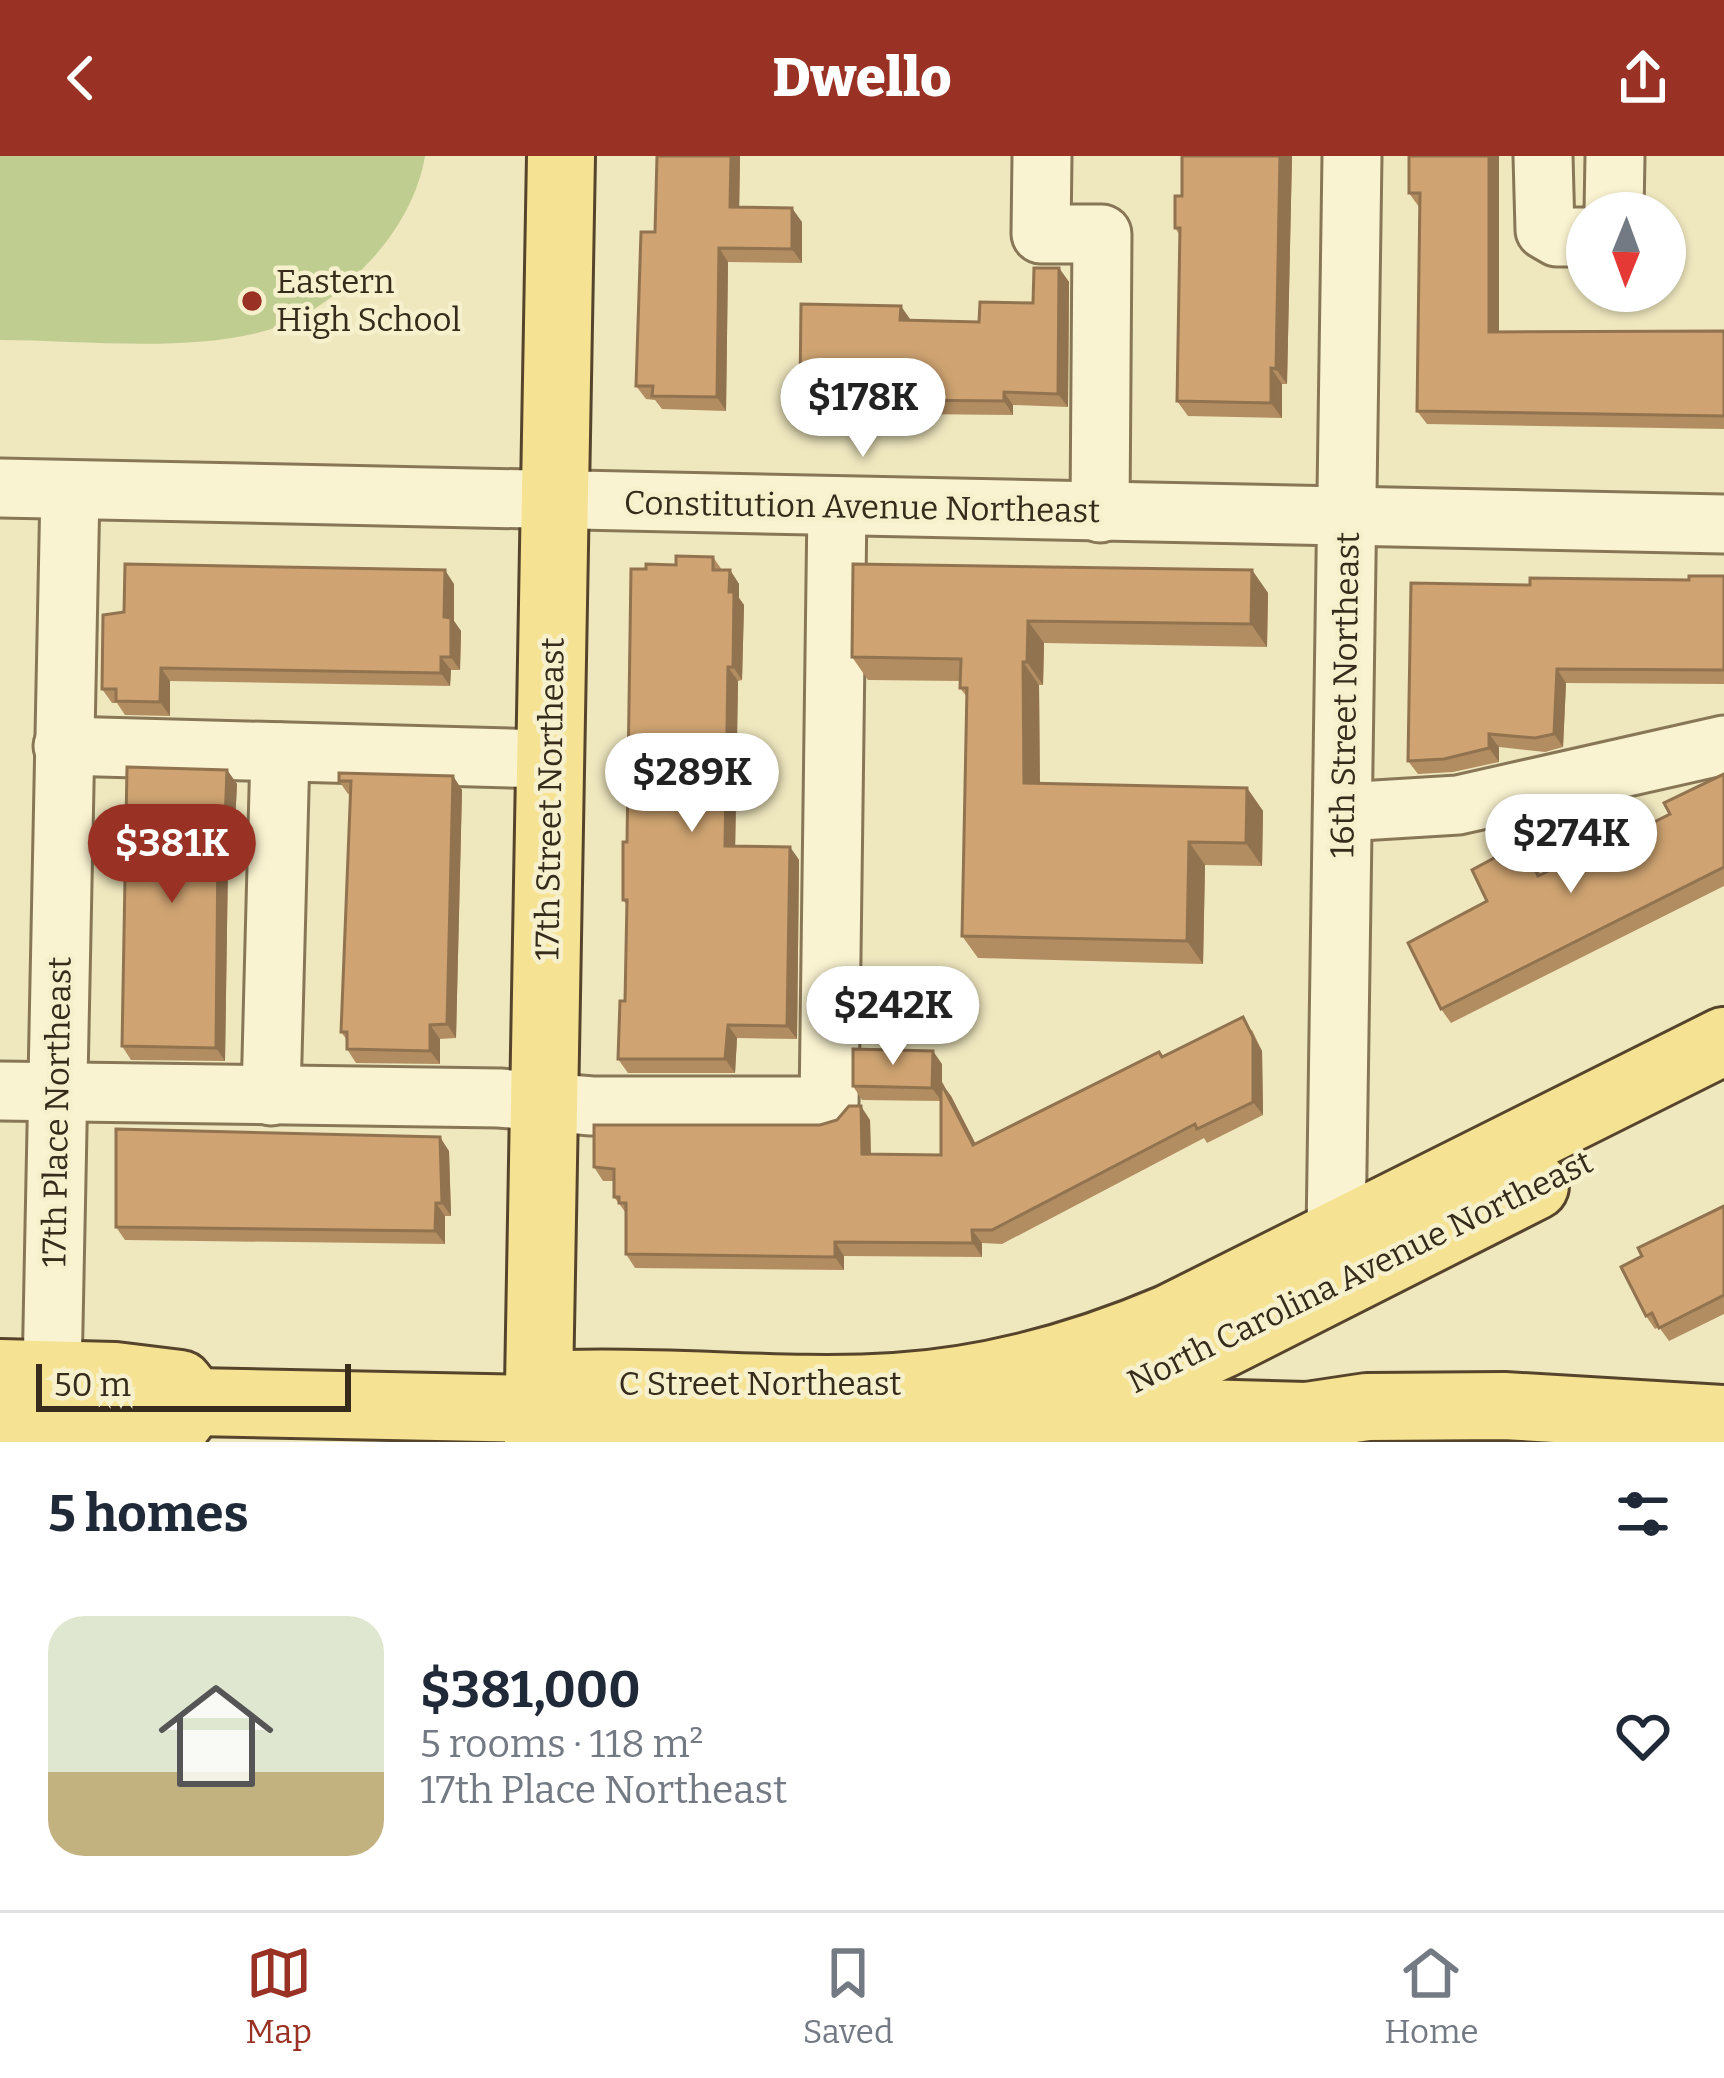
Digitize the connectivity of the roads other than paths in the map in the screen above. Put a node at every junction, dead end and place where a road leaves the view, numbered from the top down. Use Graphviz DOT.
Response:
graph roads {
  1 [pos="561,156"];
  2 [pos="1042,156"];
  3 [pos="1352,156"];
  4 [pos="1543,156"];
  5 [pos="1615,156"];
  6 [pos="1614,192"];
  7 [pos="1566,237"];
  8 [pos="0,488"];
  9 [pos="70,490"];
  10 [pos="555,501"];
  11 [pos="837,506"];
  12 [pos="1100,513"];
  13 [pos="1348,517"];
  14 [pos="1724,524"];
  15 [pos="1724,745"];
  16 [pos="64,746"];
  17 [pos="280,752"];
  18 [pos="549,759"];
  19 [pos="1342,812"];
  20 [pos="1724,1041"];
  21 [pos="0,1091"];
  22 [pos="1724,1091"];
  23 [pos="57,1092"];
  24 [pos="271,1096"];
  25 [pos="545,1102"];
  26 [pos="1336,1235"];
  27 [pos="988,1400"];
  28 [pos="30,1408"];
  29 [pos="1724,1419"];
  30 [pos="538,1426"];
  31 [pos="1331,1428"];
  32 [pos="1647,1429"];
  1 -- 10 [label="main road, 17th Street Northeast"];
  2 -- 12 [label="street"];
  3 -- 13 [label="street, 16th Street Northeast"];
  4 -- 7 [label="street"];
  5 -- 6 [label="street"];
  8 -- 9 [label="street, Constitution Avenue Northeast"];
  9 -- 10 [label="street, Constitution Avenue Northeast"];
  9 -- 16 [label="street, 17th Place Northeast"];
  10 -- 11 [label="street, Constitution Avenue Northeast"];
  10 -- 18 [label="main road, 17th Street Northeast"];
  11 -- 12 [label="street, Constitution Avenue Northeast"];
  11 -- 25 [label="street"];
  12 -- 13 [label="street, Constitution Avenue Northeast"];
  13 -- 14 [label="street, Constitution Avenue Northeast"];
  13 -- 19 [label="street, 16th Street Northeast"];
  15 -- 19 [label="street"];
  16 -- 17 [label="street"];
  16 -- 23 [label="street, 17th Place Northeast"];
  17 -- 18 [label="street"];
  17 -- 24 [label="street"];
  18 -- 25 [label="main road, 17th Street Northeast"];
  19 -- 26 [label="street, 16th Street Northeast"];
  20 -- 26 [label="main road, North Carolina Avenue Northeast"];
  21 -- 23 [label="street"];
  22 -- 27 [label="main road, North Carolina Avenue Northeast"];
  23 -- 24 [label="street"];
  23 -- 28 [label="street, 17th Place Northeast"];
  24 -- 25 [label="street"];
  25 -- 30 [label="main road, 17th Street Northeast"];
  26 -- 27 [label="main road, North Carolina Avenue Northeast"];
  27 -- 30 [label="main road, C Street Northeast"];
  27 -- 31 [label="main road, C Street Northeast"];
  28 -- 30 [label="main road, C Street Northeast"];
  29 -- 32 [label="main road, C Street Northeast"];
  31 -- 32 [label="main road, C Street Northeast"];
}
